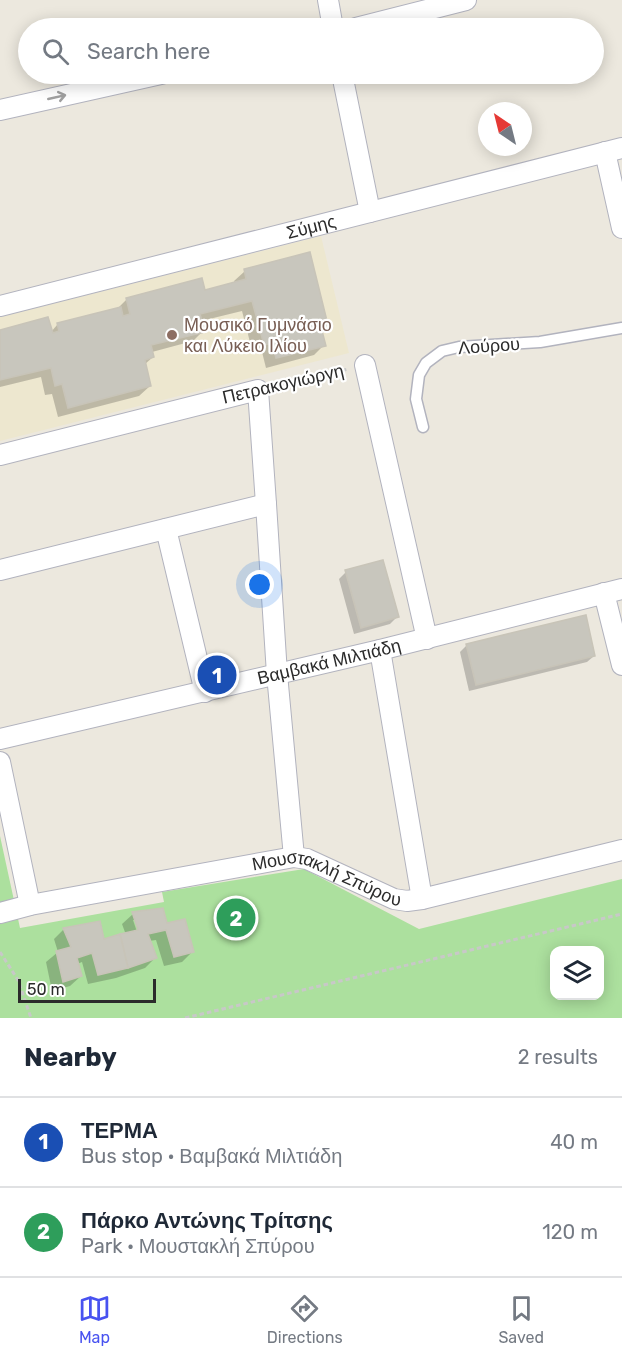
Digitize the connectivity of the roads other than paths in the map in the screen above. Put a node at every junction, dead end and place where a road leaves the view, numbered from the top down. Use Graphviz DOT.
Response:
graph roads {
  1 [pos="328,0"];
  2 [pos="466,0"];
  3 [pos="331,18"];
  4 [pos="395,18"];
  5 [pos="116,84"];
  6 [pos="344,84"];
  7 [pos="0,110"];
  8 [pos="613,150"];
  9 [pos="370,212"];
  10 [pos="622,228"];
  11 [pos="0,306"];
  12 [pos="622,328"];
  13 [pos="365,365"];
  14 [pos="423,427"];
  15 [pos="0,455"];
  16 [pos="266,504"];
  17 [pos="166,529"];
  18 [pos="0,570"];
  19 [pos="613,591"];
  20 [pos="427,639"];
  21 [pos="380,650"];
  22 [pos="622,664"];
  23 [pos="277,674"];
  24 [pos="205,692"];
  25 [pos="0,740"];
  26 [pos="0,762"];
  27 [pos="622,850"];
  28 [pos="294,857"];
  29 [pos="423,899"];
  30 [pos="30,905"];
  31 [pos="0,913"];
  1 -- 3 [label="street"];
  2 -- 4 [label="street"];
  7 -- 5 [label="street, one-way"];
  6 -- 9 [label="street"];
  8 -- 9 [label="street, Σύμης"];
  8 -- 10 [label="street"];
  9 -- 11 [label="street, Σύμης"];
  12 -- 14 [label="lane, Λούρου"];
  13 -- 20 [label="street, Πετρακογιώργη"];
  15 -- 16 [label="street, Πετρακογιώργη"];
  16 -- 17 [label="street"];
  16 -- 23 [label="street"];
  17 -- 18 [label="street"];
  17 -- 24 [label="street"];
  19 -- 20 [label="street, Βαμβακά Μιλτιάδη"];
  19 -- 22 [label="street"];
  20 -- 21 [label="street, Βαμβακά Μιλτιάδη"];
  21 -- 23 [label="street, Βαμβακά Μιλτιάδη"];
  21 -- 29 [label="street"];
  23 -- 24 [label="street, Βαμβακά Μιλτιάδη"];
  23 -- 28 [label="street"];
  24 -- 25 [label="street, Βαμβακά Μιλτιάδη"];
  26 -- 30 [label="street"];
  27 -- 29 [label="street, Μουστακλή Σπύρου"];
  28 -- 29 [label="street, Μουστακλή Σπύρου"];
  28 -- 30 [label="street, Μουστακλή Σπύρου"];
  30 -- 31 [label="street, Μουστακλή Σπύρου"];
}
